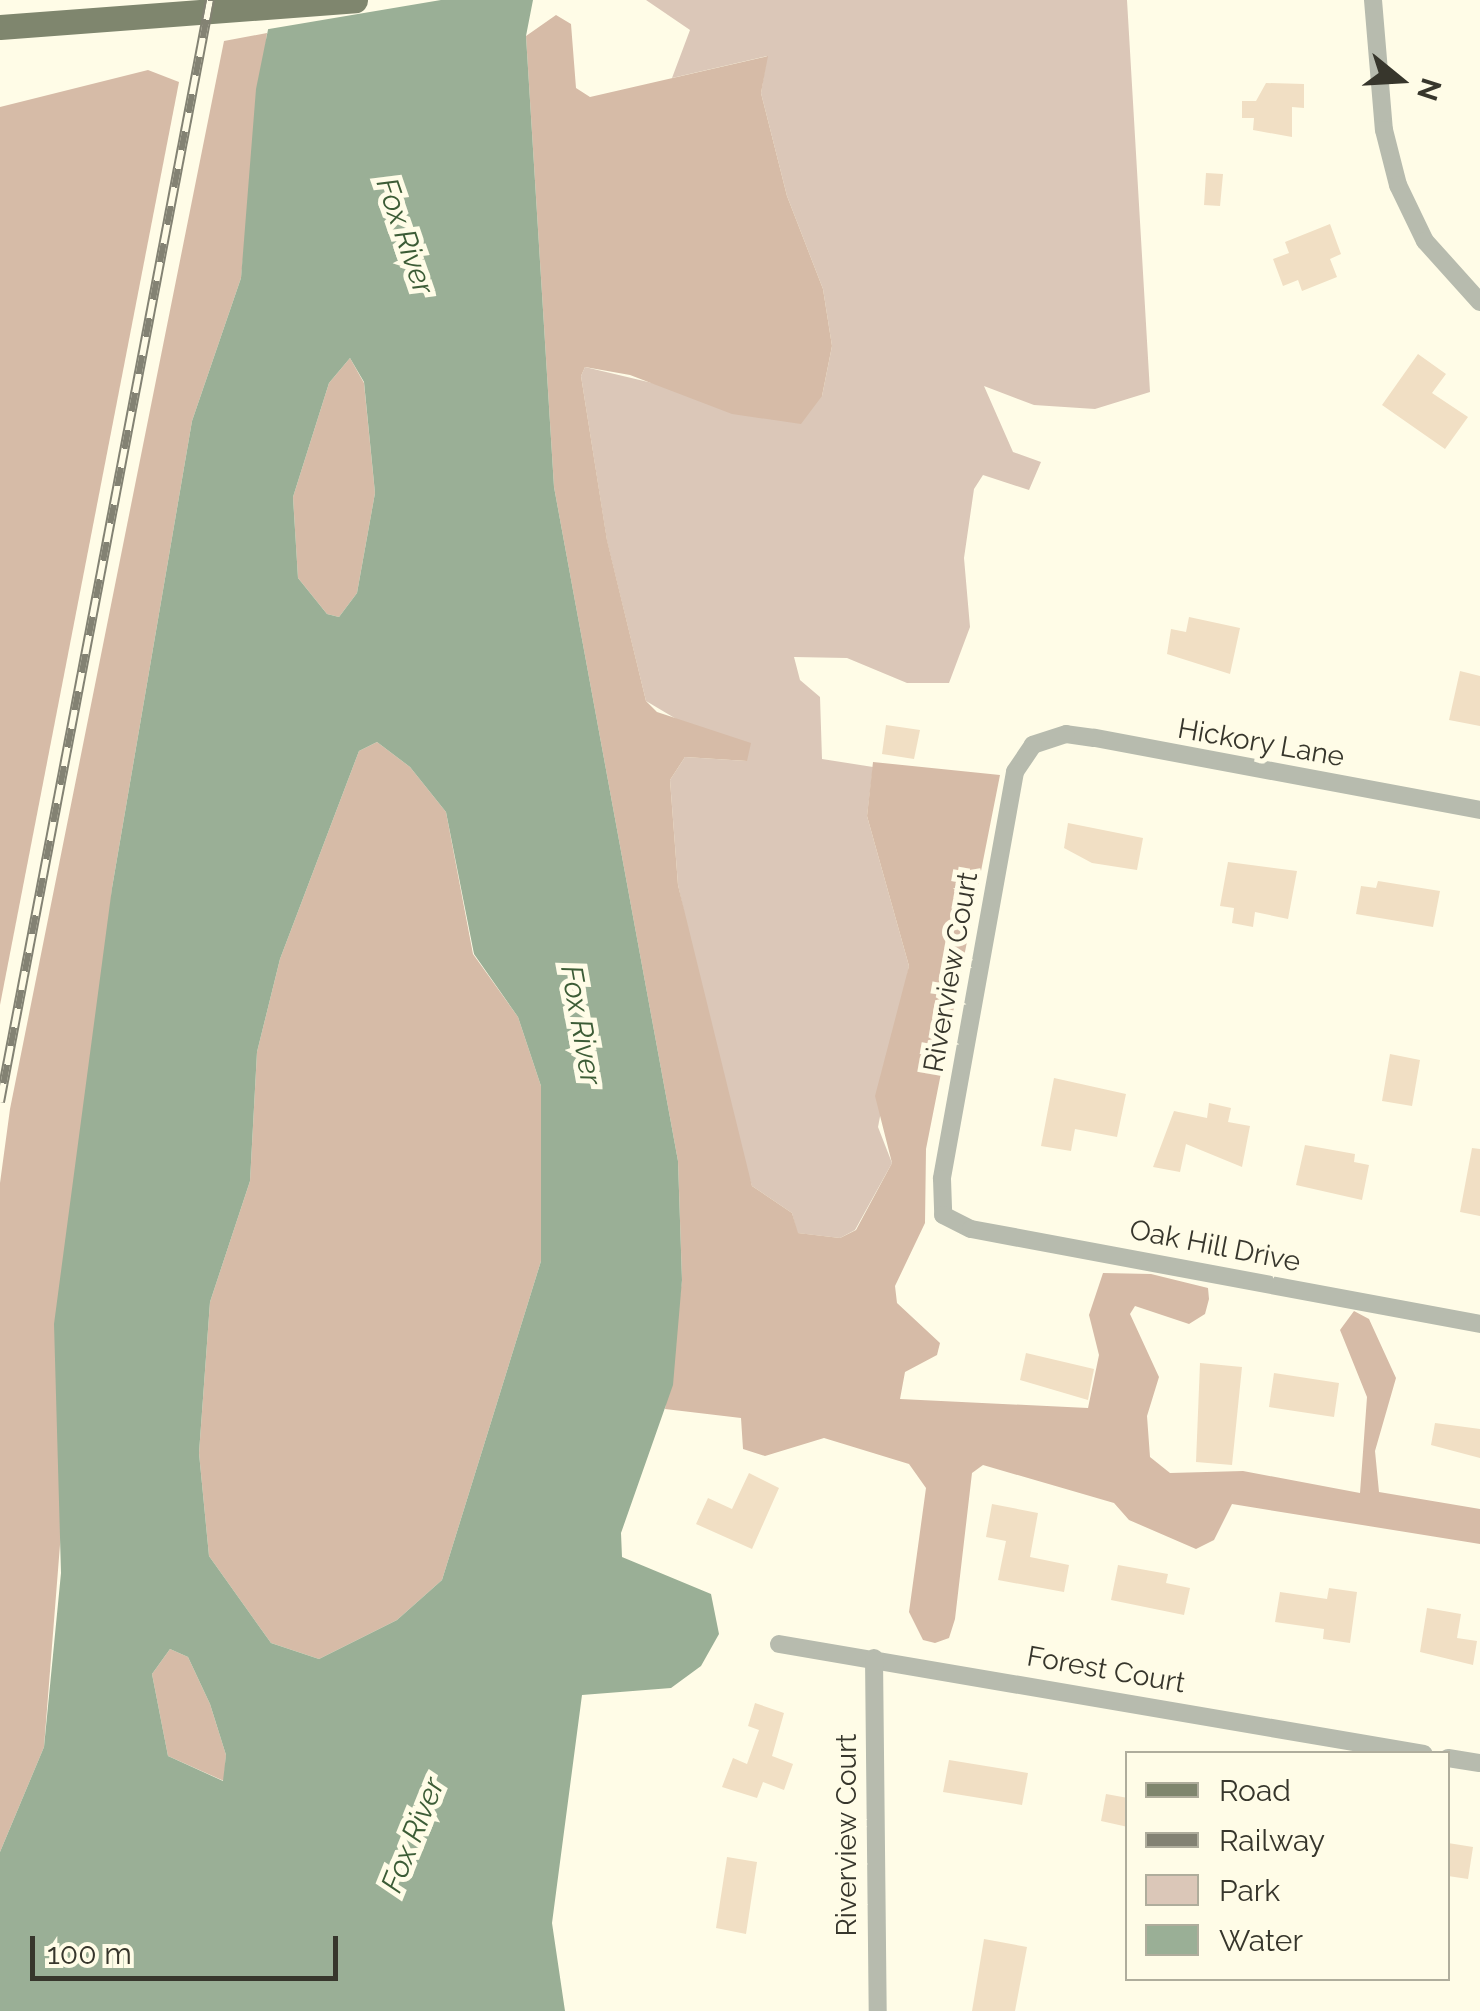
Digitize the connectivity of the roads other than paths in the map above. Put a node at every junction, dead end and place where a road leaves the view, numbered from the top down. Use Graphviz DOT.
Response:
graph roads {
  1 [pos="355,0"];
  2 [pos="1373,0"];
  3 [pos="4,20"];
  4 [pos="1480,302"];
  5 [pos="1033,745"];
  6 [pos="1480,810"];
  7 [pos="943,1215"];
  8 [pos="1480,1324"];
  9 [pos="779,1644"];
  10 [pos="874,1658"];
  11 [pos="1407,1751"];
  12 [pos="1450,1758"];
  13 [pos="1480,1763"];
  14 [pos="878,2011"];
  1 -- 3 [label="main road"];
  2 -- 4 [label="street"];
  5 -- 6 [label="street, Hickory Lane"];
  5 -- 7 [label="street, Riverview Court"];
  7 -- 8 [label="street, Oak Hill Drive"];
  9 -- 10 [label="street, Forest Court"];
  10 -- 11 [label="street, Forest Court"];
  10 -- 14 [label="street, Riverview Court"];
  12 -- 13 [label="street"];
}
